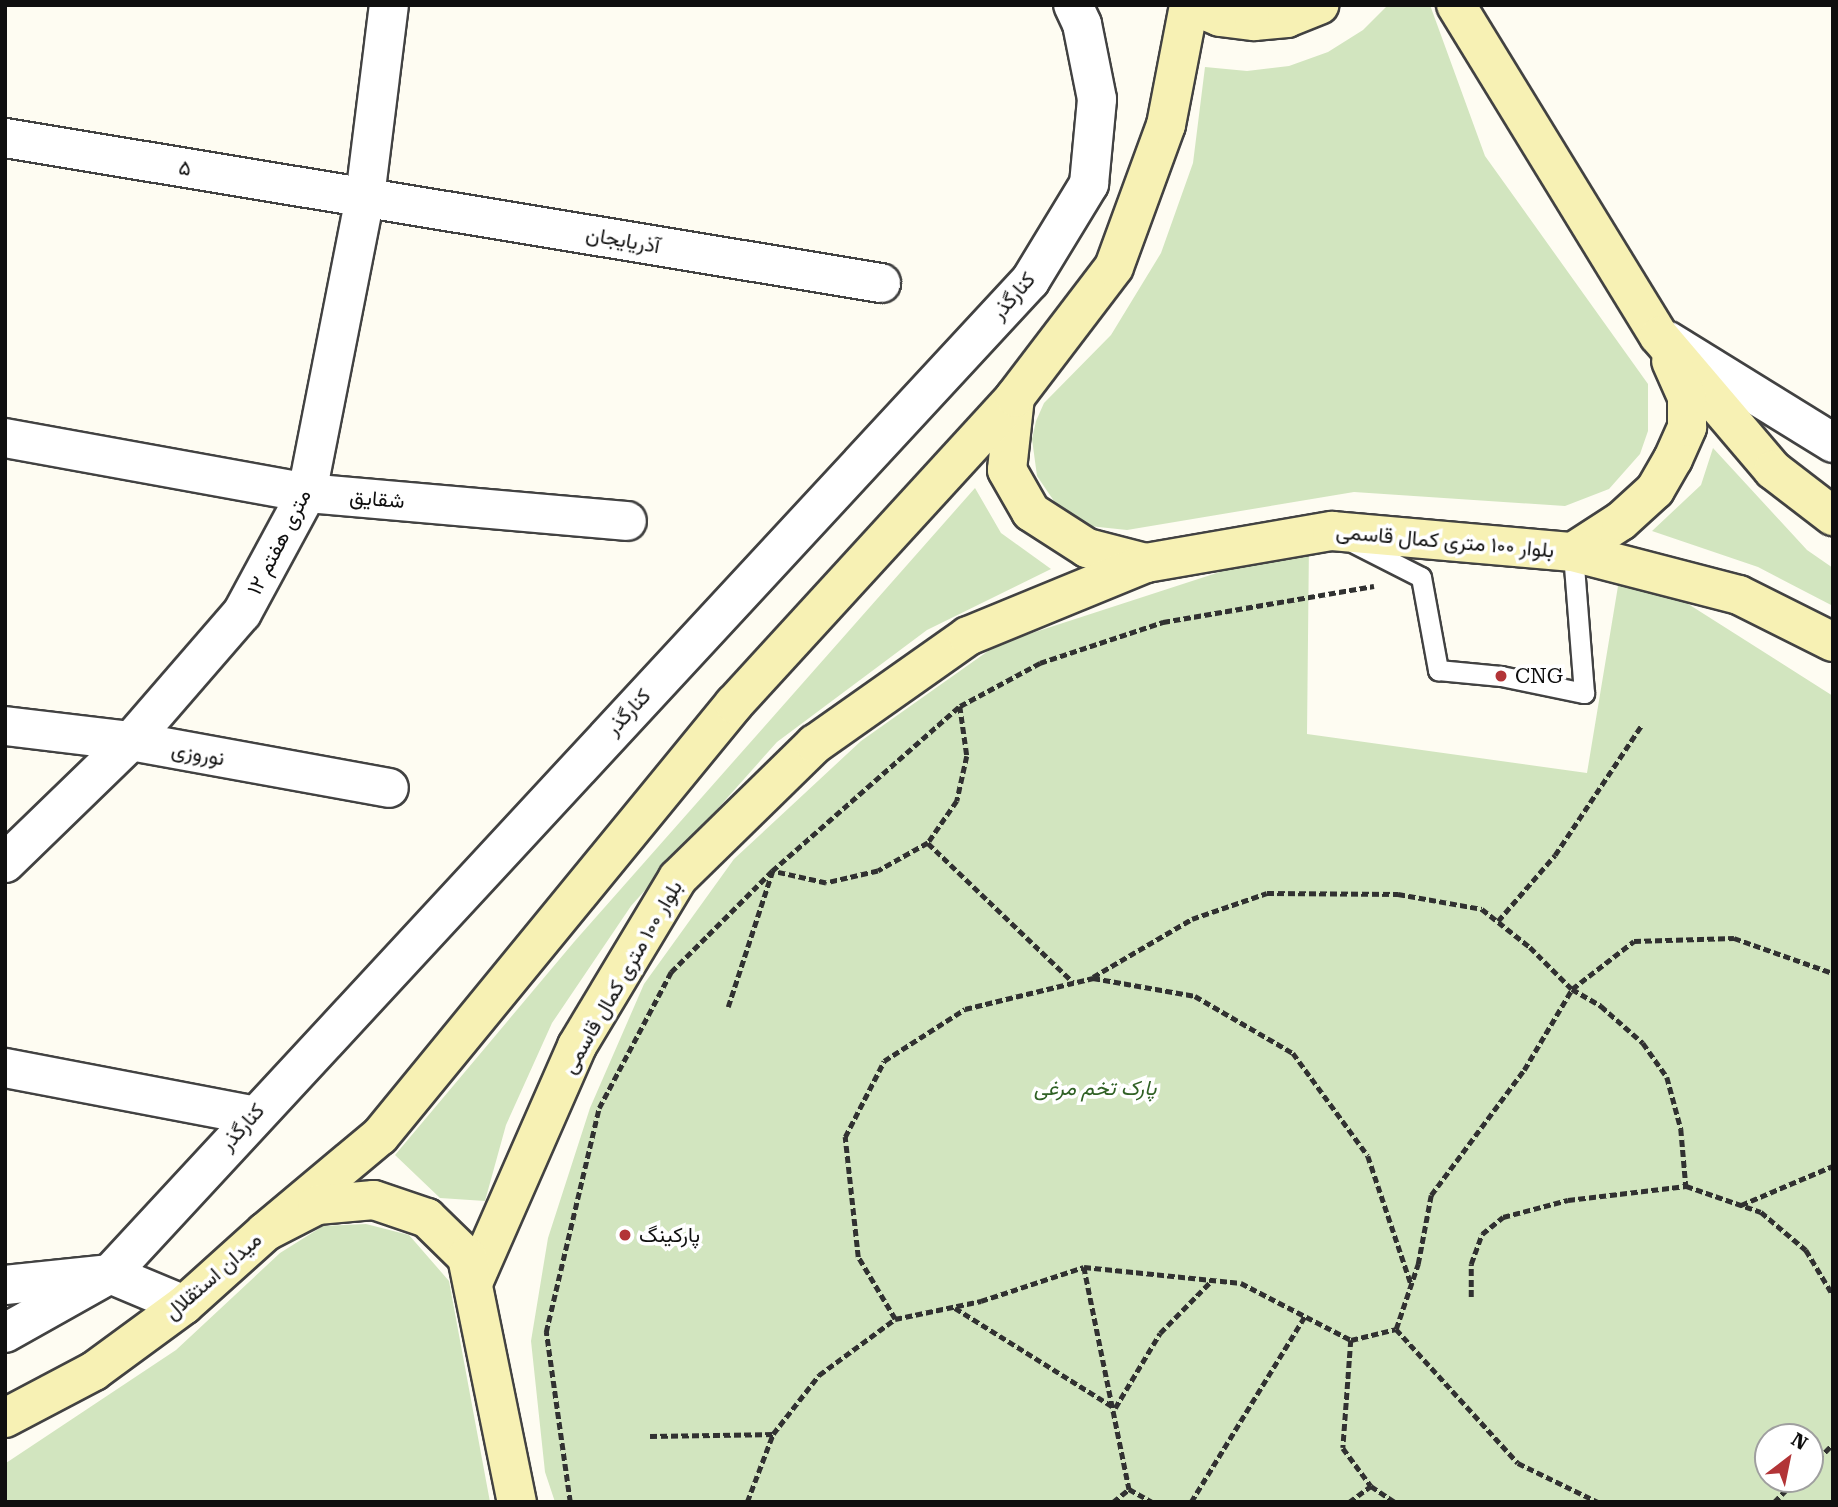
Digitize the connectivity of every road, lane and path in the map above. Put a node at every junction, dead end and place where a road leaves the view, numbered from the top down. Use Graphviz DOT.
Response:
graph roads {
  1 [pos="389,5"];
  2 [pos="1073,5"];
  3 [pos="1190,5"];
  4 [pos="1320,5"];
  5 [pos="1456,5"];
  6 [pos="5,138"];
  7 [pos="365,197"];
  8 [pos="881,283"];
  9 [pos="1659,336"];
  10 [pos="1015,397"];
  11 [pos="5,438"];
  12 [pos="1833,443"];
  13 [pos="307,493"];
  14 [pos="1833,516"];
  15 [pos="627,521"];
  16 [pos="1332,531"];
  17 [pos="1573,552"];
  18 [pos="1146,563"];
  19 [pos="1374,586"];
  20 [pos="1833,642"];
  21 [pos="960,706"];
  22 [pos="5,726"];
  23 [pos="1641,726"];
  24 [pos="131,741"];
  25 [pos="389,788"];
  26 [pos="928,844"];
  27 [pos="5,863"];
  28 [pos="772,871"];
  29 [pos="1498,921"];
  30 [pos="1833,973"];
  31 [pos="1093,978"];
  32 [pos="1074,982"];
  33 [pos="1572,989"];
  34 [pos="728,1007"];
  35 [pos="5,1068"];
  36 [pos="252,1115"];
  37 [pos="1833,1166"];
  38 [pos="1686,1186"];
  39 [pos="1741,1205"];
  40 [pos="265,1232"];
  41 [pos="1084,1267"];
  42 [pos="110,1273"];
  43 [pos="1212,1280"];
  44 [pos="473,1283"];
  45 [pos="1412,1284"];
  46 [pos="5,1285"];
  47 [pos="1833,1295"];
  48 [pos="1471,1297"];
  49 [pos="184,1305"];
  50 [pos="954,1307"];
  51 [pos="1305,1316"];
  52 [pos="895,1319"];
  53 [pos="1396,1329"];
  54 [pos="5,1333"];
  55 [pos="1351,1340"];
  56 [pos="1115,1408"];
  57 [pos="5,1418"];
  58 [pos="773,1434"];
  59 [pos="650,1436"];
  60 [pos="1371,1486"];
  61 [pos="1129,1489"];
  62 [pos="517,1502"];
  63 [pos="570,1502"];
  64 [pos="747,1502"];
  65 [pos="1113,1502"];
  66 [pos="1152,1502"];
  67 [pos="1191,1502"];
  68 [pos="1349,1502"];
  69 [pos="1395,1502"];
  70 [pos="1598,1502"];
  1 -- 7 [label="street, ۱۲ متری هفتم"];
  2 -- 36 [label="street, کنارگذر"];
  3 -- 4 [label="main road"];
  3 -- 10 [label="main road"];
  5 -- 9 [label="main road"];
  6 -- 7 [label="street, ۵"];
  7 -- 8 [label="street, آذریایجان"];
  7 -- 13 [label="street, ۱۲ متری هفتم"];
  9 -- 12 [label="street"];
  9 -- 14 [label="main road"];
  9 -- 17 [label="main road"];
  10 -- 18 [label="main road"];
  10 -- 40 [label="main road"];
  11 -- 13 [label="street, شقایق"];
  13 -- 15 [label="street, شقایق"];
  13 -- 24 [label="street, ۱۲ متری هفتم"];
  16 -- 17 [label="main road, بلوار ۱۰۰ متری کمال قاسمی"];
  16 -- 17 [label="lane"];
  16 -- 18 [label="main road, بلوار ۱۰۰ متری کمال قاسمی"];
  17 -- 20 [label="main road, بلوار ۱۰۰ متری کمال قاسمی"];
  18 -- 44 [label="main road, بلوار ۱۰۰ متری کمال قاسمی"];
  19 -- 21 [label="path"];
  21 -- 26 [label="path"];
  21 -- 28 [label="path"];
  22 -- 24 [label="street, نوروزی"];
  23 -- 29 [label="path"];
  24 -- 25 [label="street, نوروزی"];
  24 -- 27 [label="street, ۱۲ متری هفتم"];
  26 -- 28 [label="path"];
  26 -- 32 [label="path"];
  28 -- 34 [label="path"];
  28 -- 63 [label="path"];
  29 -- 31 [label="path"];
  29 -- 33 [label="path"];
  30 -- 33 [label="path"];
  31 -- 32 [label="path"];
  31 -- 45 [label="path"];
  32 -- 52 [label="path"];
  33 -- 38 [label="path"];
  33 -- 45 [label="path"];
  35 -- 36 [label="street"];
  36 -- 42 [label="street, کنارگذر"];
  37 -- 39 [label="path"];
  38 -- 39 [label="path"];
  38 -- 48 [label="path"];
  39 -- 47 [label="path"];
  40 -- 44 [label="main road, میدان استقلال"];
  40 -- 49 [label="main road, میدان استقلال"];
  41 -- 43 [label="path"];
  41 -- 50 [label="path"];
  41 -- 56 [label="path"];
  42 -- 46 [label="street"];
  42 -- 49 [label="street"];
  42 -- 54 [label="street, کنارگذر"];
  43 -- 51 [label="path"];
  43 -- 56 [label="path"];
  44 -- 62 [label="main road, میدان استقلال"];
  45 -- 53 [label="path"];
  49 -- 57 [label="main road, میدان استقلال"];
  50 -- 52 [label="path"];
  50 -- 56 [label="path"];
  51 -- 55 [label="path"];
  51 -- 67 [label="path"];
  52 -- 58 [label="path"];
  53 -- 55 [label="path"];
  53 -- 70 [label="path"];
  55 -- 60 [label="path"];
  56 -- 61 [label="path"];
  58 -- 59 [label="path"];
  58 -- 64 [label="path"];
  60 -- 68 [label="path"];
  60 -- 69 [label="path"];
  61 -- 65 [label="path"];
  61 -- 66 [label="path"];
}
